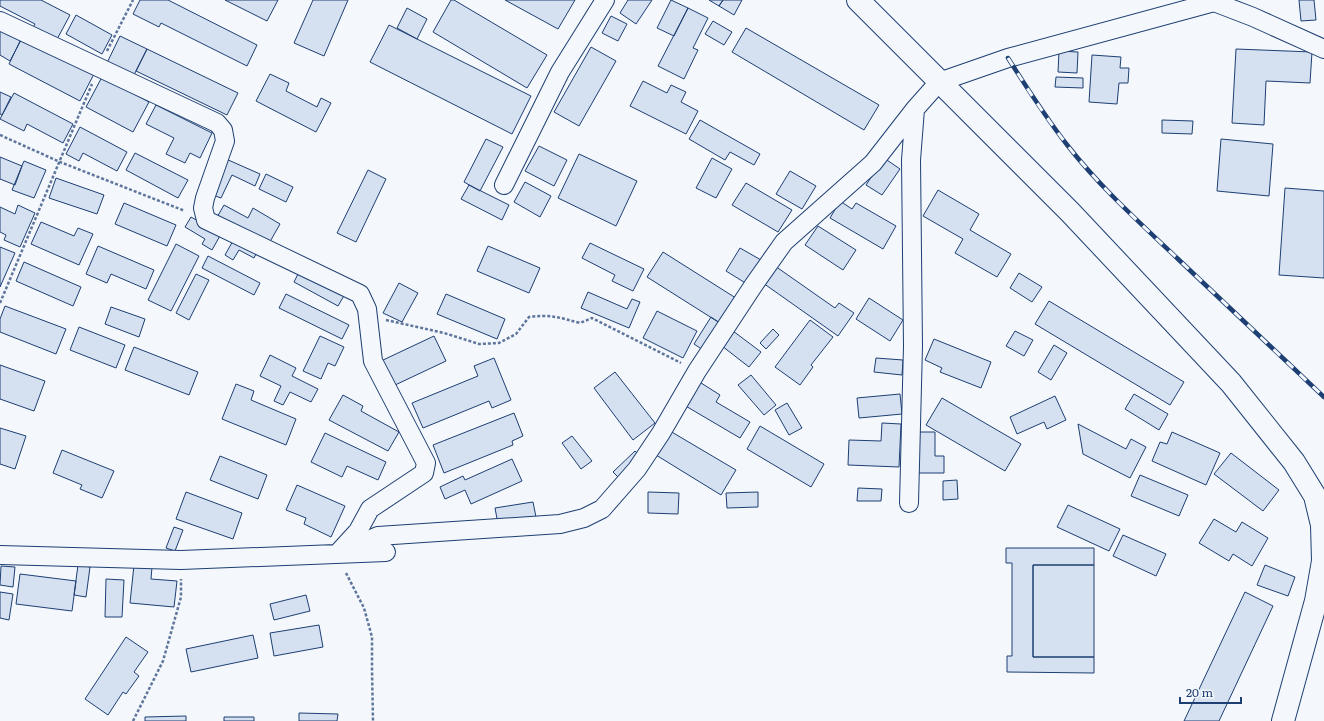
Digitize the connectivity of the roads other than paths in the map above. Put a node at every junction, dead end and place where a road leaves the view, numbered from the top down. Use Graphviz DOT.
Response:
graph roads {
  1 [pos="604,0"];
  2 [pos="858,0"];
  3 [pos="1214,1"];
  4 [pos="0,21"];
  5 [pos="1324,49"];
  6 [pos="939,82"];
  7 [pos="914,109"];
  8 [pos="504,186"];
  9 [pos="909,503"];
  10 [pos="1323,525"];
  11 [pos="386,552"];
  12 [pos="337,554"];
  13 [pos="0,555"];
  14 [pos="1283,721"];
  1 -- 8 [label="street"];
  2 -- 6 [label="street"];
  3 -- 5 [label="street"];
  3 -- 6 [label="street"];
  4 -- 12 [label="street"];
  6 -- 7 [label="street"];
  6 -- 10 [label="street"];
  7 -- 9 [label="street"];
  7 -- 12 [label="street"];
  10 -- 14 [label="street"];
  11 -- 12 [label="street"];
  12 -- 13 [label="street"];
}
